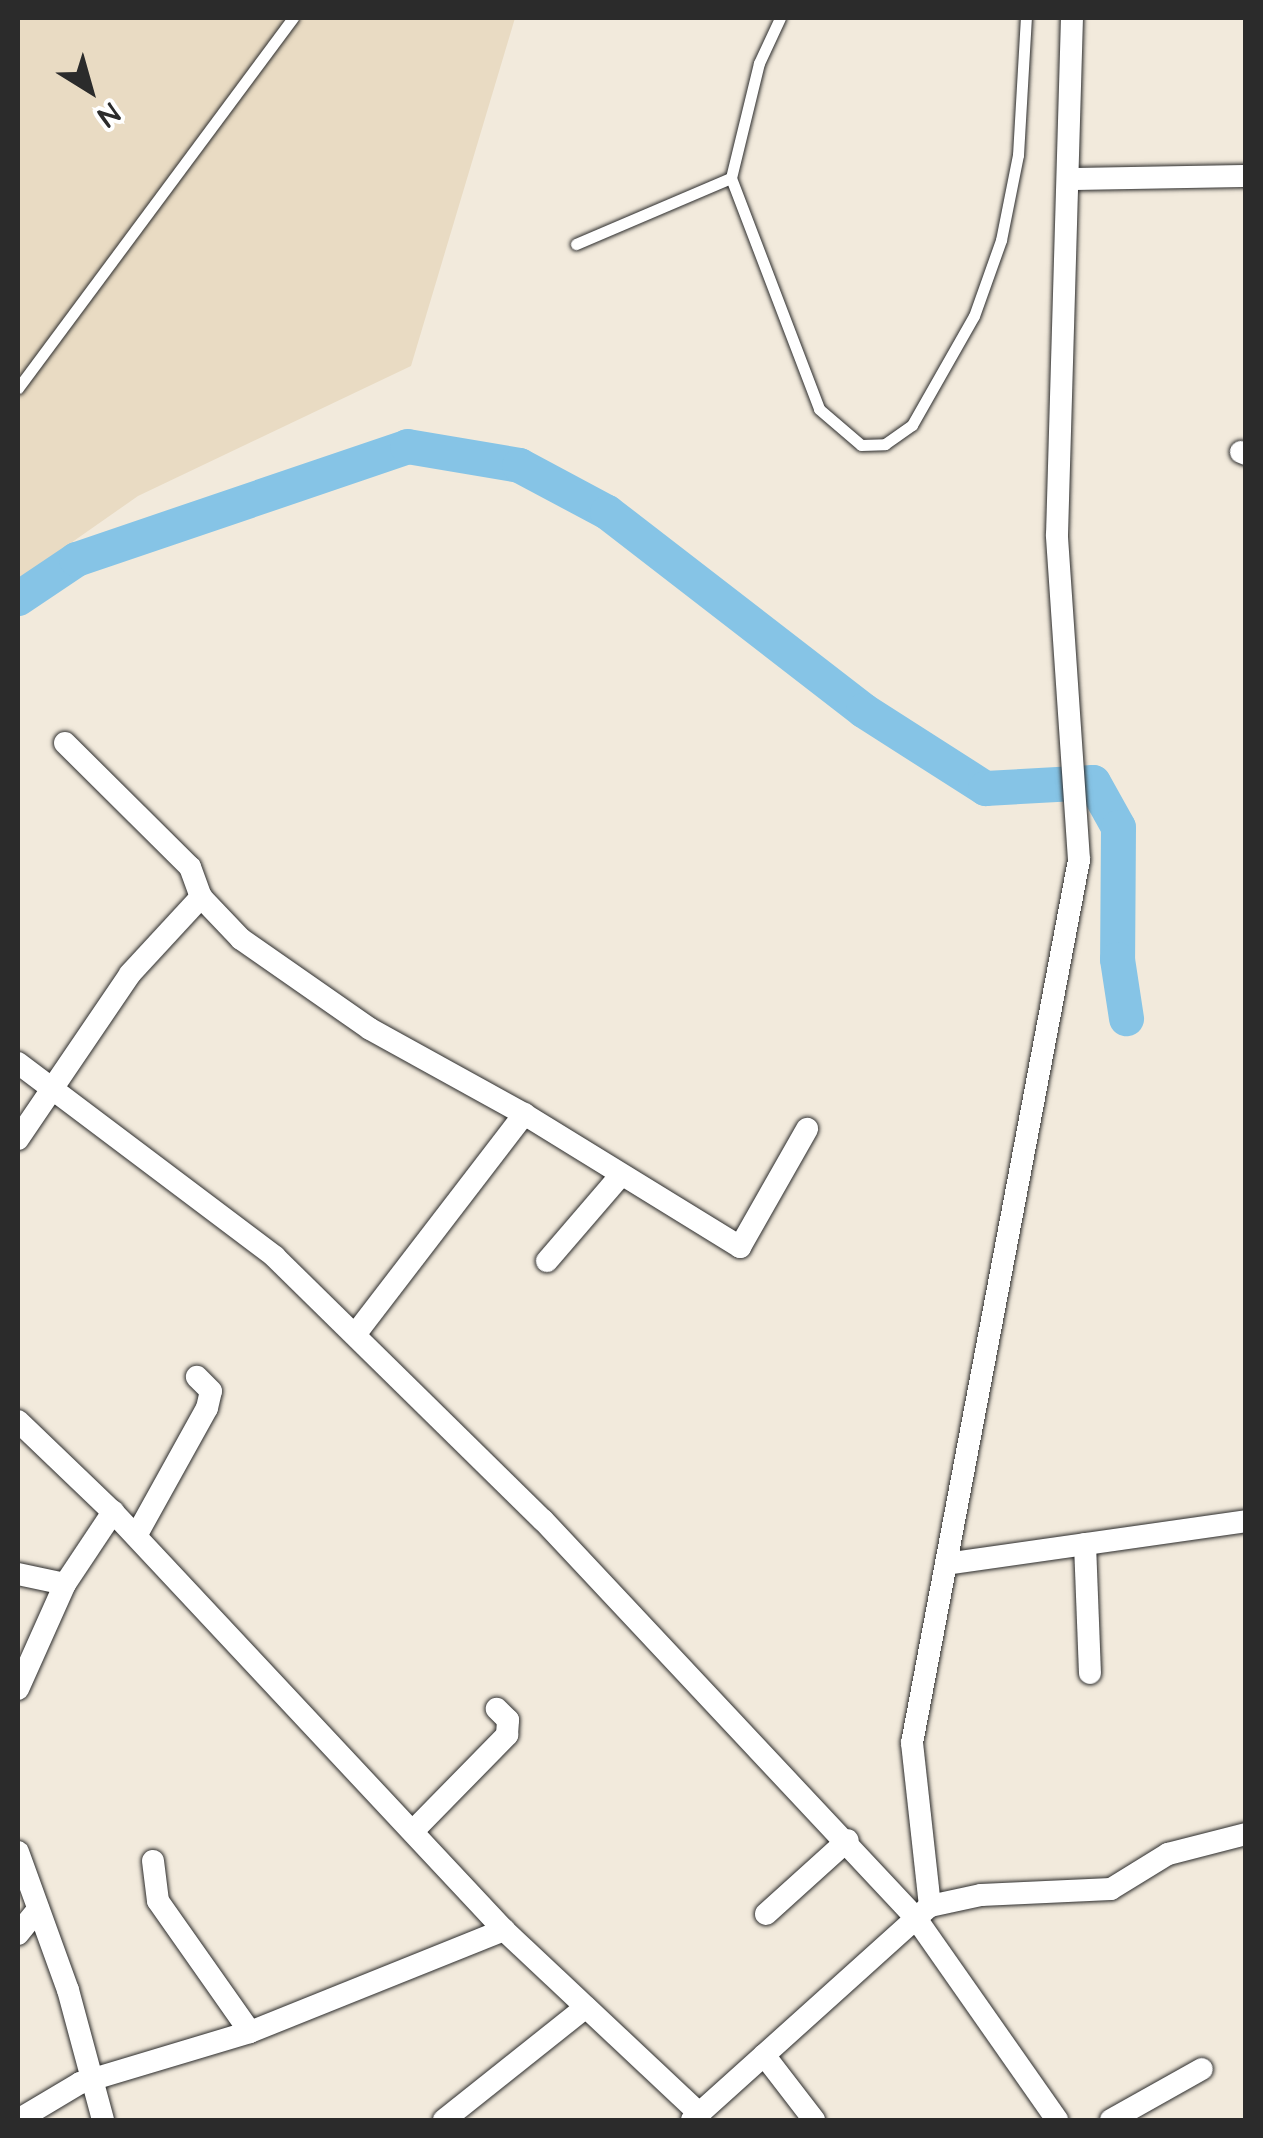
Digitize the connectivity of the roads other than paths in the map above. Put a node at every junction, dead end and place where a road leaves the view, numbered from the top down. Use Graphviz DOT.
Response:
graph roads {
  1 [pos="293,18"];
  2 [pos="780,18"];
  3 [pos="1026,18"];
  4 [pos="1072,18"];
  5 [pos="1246,176"];
  6 [pos="731,178"];
  7 [pos="1072,178"];
  8 [pos="576,244"];
  9 [pos="18,388"];
  10 [pos="65,743"];
  11 [pos="201,897"];
  12 [pos="18,1063"];
  13 [pos="54,1094"];
  14 [pos="524,1114"];
  15 [pos="807,1130"];
  16 [pos="18,1139"];
  17 [pos="621,1175"];
  18 [pos="547,1261"];
  19 [pos="357,1332"];
  20 [pos="198,1377"];
  21 [pos="18,1422"];
  22 [pos="113,1512"];
  23 [pos="1246,1522"];
  24 [pos="136,1536"];
  25 [pos="1085,1544"];
  26 [pos="952,1564"];
  27 [pos="18,1574"];
  28 [pos="65,1584"];
  29 [pos="1090,1673"];
  30 [pos="18,1689"];
  31 [pos="497,1709"];
  32 [pos="414,1829"];
  33 [pos="1246,1834"];
  34 [pos="848,1840"];
  35 [pos="18,1852"];
  36 [pos="153,1861"];
  37 [pos="38,1909"];
  38 [pos="922,1912"];
  39 [pos="766,1914"];
  40 [pos="504,1930"];
  41 [pos="18,1934"];
  42 [pos="586,2006"];
  43 [pos="250,2032"];
  44 [pos="764,2055"];
  45 [pos="1202,2069"];
  46 [pos="94,2079"];
  47 [pos="696,2117"];
  48 [pos="18,2120"];
  49 [pos="103,2120"];
  50 [pos="444,2120"];
  51 [pos="814,2120"];
  52 [pos="1057,2120"];
  53 [pos="1111,2120"];
  1 -- 9 [label="lane"];
  2 -- 6 [label="lane"];
  3 -- 6 [label="lane"];
  4 -- 7 [label="street"];
  5 -- 7 [label="street"];
  6 -- 8 [label="lane"];
  7 -- 26 [label="street"];
  10 -- 11 [label="street"];
  11 -- 13 [label="street"];
  11 -- 14 [label="street"];
  12 -- 13 [label="street"];
  13 -- 16 [label="street"];
  13 -- 19 [label="street"];
  14 -- 17 [label="street"];
  14 -- 19 [label="street"];
  15 -- 17 [label="street"];
  17 -- 18 [label="street"];
  19 -- 34 [label="street"];
  20 -- 24 [label="street"];
  21 -- 22 [label="street"];
  22 -- 24 [label="street"];
  22 -- 28 [label="street"];
  23 -- 25 [label="street"];
  24 -- 32 [label="street"];
  25 -- 26 [label="street"];
  25 -- 29 [label="street"];
  26 -- 38 [label="street"];
  27 -- 28 [label="street"];
  28 -- 30 [label="street"];
  31 -- 32 [label="street"];
  32 -- 40 [label="street"];
  33 -- 38 [label="street"];
  34 -- 38 [label="street"];
  34 -- 39 [label="street"];
  35 -- 37 [label="street"];
  36 -- 43 [label="street"];
  37 -- 41 [label="street"];
  37 -- 46 [label="street"];
  38 -- 44 [label="street"];
  38 -- 52 [label="street"];
  40 -- 42 [label="street"];
  40 -- 43 [label="street"];
  42 -- 47 [label="street"];
  42 -- 50 [label="street"];
  43 -- 46 [label="street"];
  44 -- 47 [label="street"];
  44 -- 51 [label="street"];
  45 -- 53 [label="street"];
  46 -- 48 [label="street"];
  46 -- 49 [label="street"];
}
